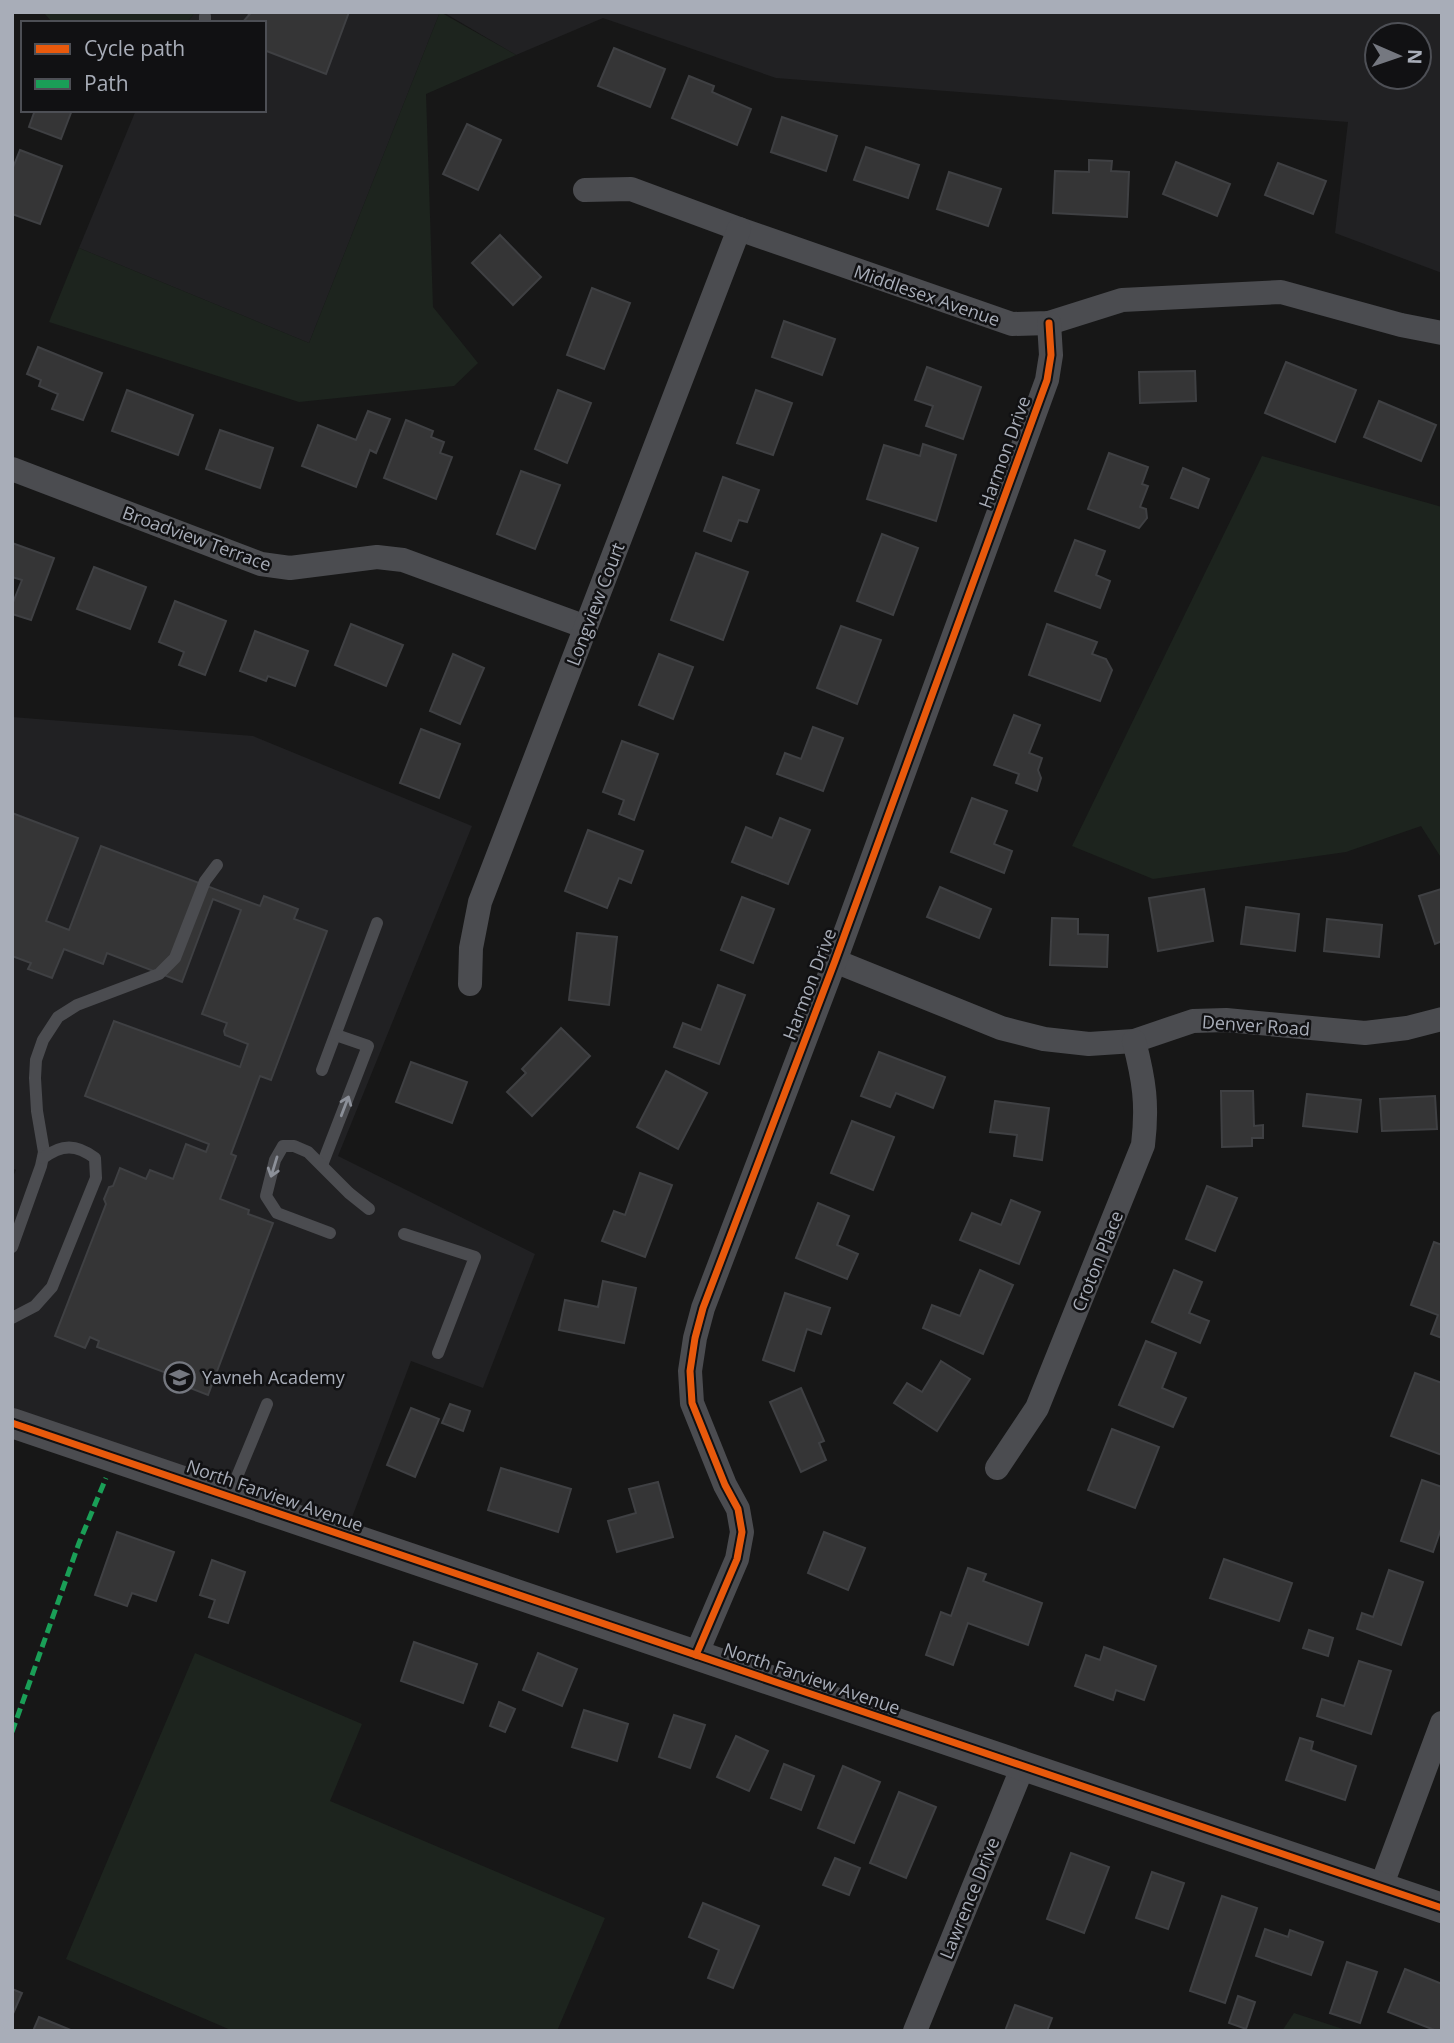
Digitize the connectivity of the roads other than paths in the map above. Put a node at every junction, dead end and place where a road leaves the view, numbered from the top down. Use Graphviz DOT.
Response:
graph roads {
  1 [pos="585,190"];
  2 [pos="739,229"];
  3 [pos="1049,323"];
  4 [pos="1442,333"];
  5 [pos="12,469"];
  6 [pos="586,628"];
  7 [pos="217,865"];
  8 [pos="377,923"];
  9 [pos="835,961"];
  10 [pos="470,984"];
  11 [pos="1442,1019"];
  12 [pos="336,1035"];
  13 [pos="1133,1041"];
  14 [pos="322,1070"];
  15 [pos="43,1158"];
  16 [pos="322,1165"];
  17 [pos="369,1209"];
  18 [pos="330,1233"];
  19 [pos="404,1234"];
  20 [pos="12,1247"];
  21 [pos="12,1318"];
  22 [pos="438,1353"];
  23 [pos="267,1404"];
  24 [pos="12,1423"];
  25 [pos="997,1468"];
  26 [pos="229,1496"];
  27 [pos="696,1655"];
  28 [pos="1442,1723"];
  29 [pos="1023,1766"];
  30 [pos="1381,1887"];
  31 [pos="1442,1908"];
  32 [pos="915,2031"];
  1 -- 2 [label="street, Middlesex Avenue"];
  2 -- 3 [label="street, Middlesex Avenue"];
  2 -- 6 [label="street, Longview Court"];
  3 -- 4 [label="street, Middlesex Avenue"];
  3 -- 9 [label="street, Harmon Drive"];
  5 -- 6 [label="street, Broadview Terrace"];
  6 -- 10 [label="street, Longview Court"];
  7 -- 15 [label="lane"];
  8 -- 12 [label="lane"];
  9 -- 13 [label="street, Denver Road"];
  9 -- 27 [label="street, Harmon Drive"];
  11 -- 13 [label="street, Denver Road"];
  12 -- 14 [label="lane"];
  16 -- 12 [label="lane, one-way"];
  13 -- 25 [label="street, Croton Place"];
  15 -- 20 [label="lane"];
  15 -- 21 [label="lane"];
  16 -- 17 [label="lane"];
  16 -- 18 [label="lane, one-way"];
  19 -- 22 [label="lane"];
  23 -- 26 [label="lane"];
  24 -- 26 [label="street, North Farview Avenue"];
  26 -- 27 [label="street, North Farview Avenue"];
  27 -- 29 [label="street, North Farview Avenue"];
  28 -- 30 [label="street"];
  29 -- 30 [label="street, North Farview Avenue"];
  29 -- 32 [label="street, Lawrence Drive"];
  30 -- 31 [label="street, North Farview Avenue"];
}
